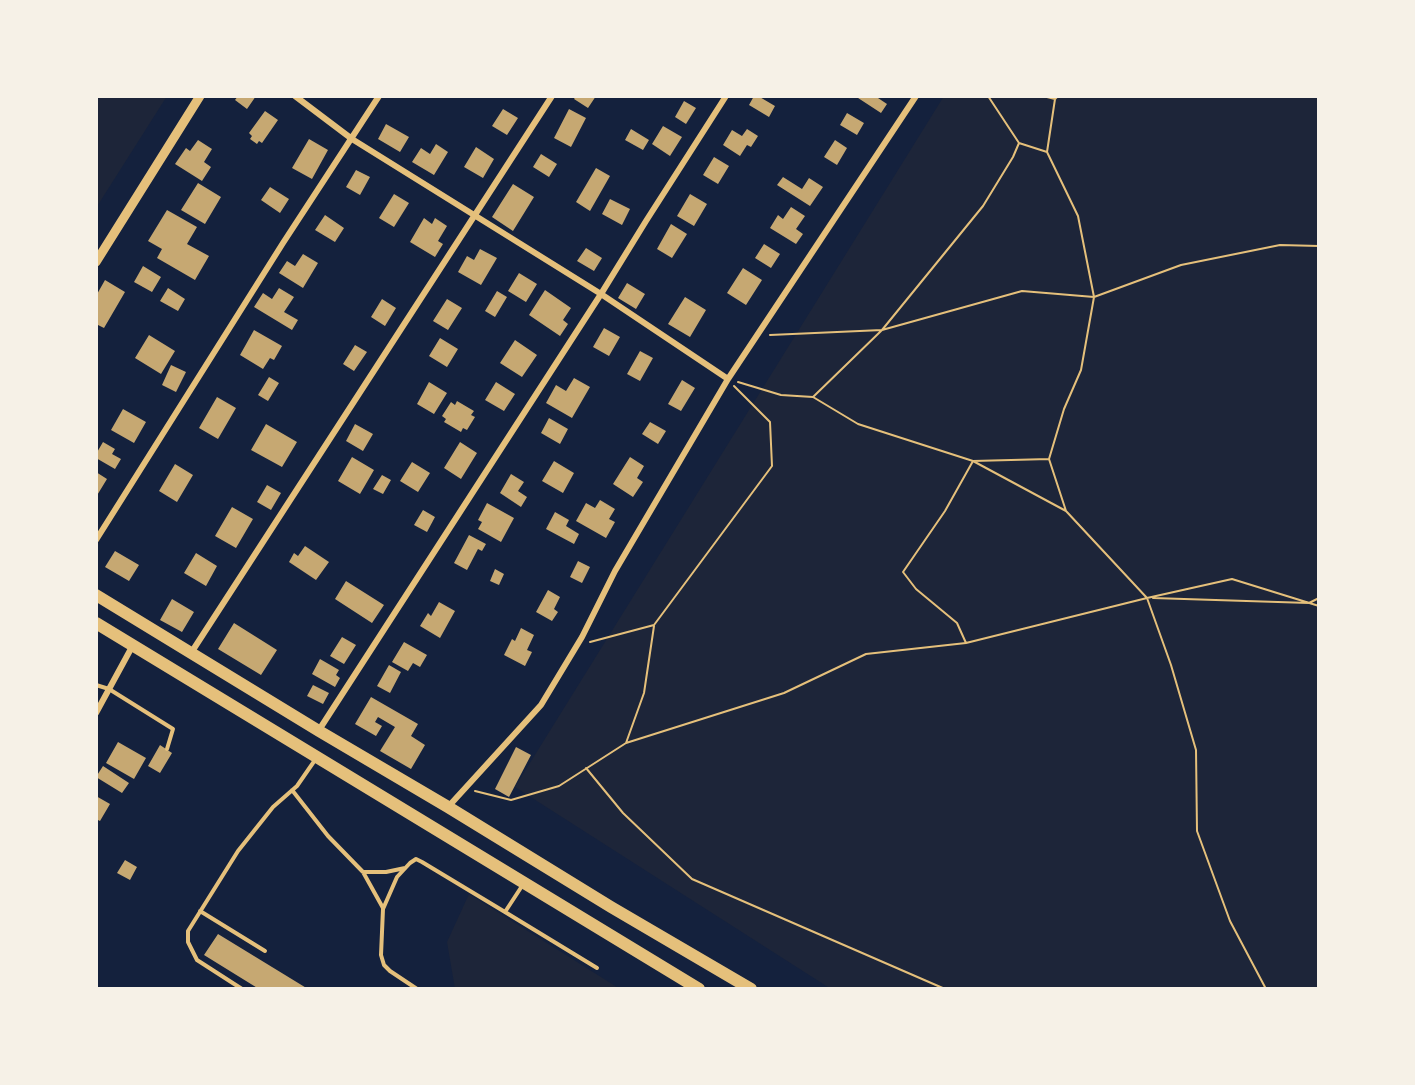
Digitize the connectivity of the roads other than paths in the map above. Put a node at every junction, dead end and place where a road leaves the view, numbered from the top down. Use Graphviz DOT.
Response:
graph roads {
  1 [pos="201,96"];
  2 [pos="295,96"];
  3 [pos="379,96"];
  4 [pos="552,96"];
  5 [pos="726,96"];
  6 [pos="916,96"];
  7 [pos="352,139"];
  8 [pos="473,216"];
  9 [pos="96,261"];
  10 [pos="601,294"];
  11 [pos="728,379"];
  12 [pos="96,540"];
  13 [pos="96,595"];
  14 [pos="96,623"];
  15 [pos="133,645"];
  16 [pos="191,652"];
  17 [pos="96,685"];
  18 [pos="109,689"];
  19 [pos="96,713"];
  20 [pos="319,731"];
  21 [pos="167,750"];
  22 [pos="317,757"];
  23 [pos="292,790"];
  24 [pos="448,807"];
  25 [pos="405,867"];
  26 [pos="363,872"];
  27 [pos="524,882"];
  28 [pos="383,909"];
  29 [pos="200,911"];
  30 [pos="505,912"];
  31 [pos="265,951"];
  32 [pos="597,968"];
  33 [pos="242,989"];
  34 [pos="417,989"];
  35 [pos="699,989"];
  36 [pos="751,989"];
  1 -- 9 [label="street"];
  2 -- 7 [label="street"];
  3 -- 7 [label="street"];
  4 -- 8 [label="street"];
  5 -- 10 [label="street"];
  6 -- 11 [label="street"];
  7 -- 8 [label="street"];
  7 -- 12 [label="street"];
  8 -- 10 [label="street"];
  8 -- 16 [label="street"];
  10 -- 11 [label="street"];
  10 -- 20 [label="street"];
  11 -- 24 [label="street"];
  13 -- 16 [label="main road"];
  14 -- 15 [label="main road"];
  15 -- 18 [label="street"];
  15 -- 22 [label="main road"];
  16 -- 20 [label="main road"];
  17 -- 18 [label="lane"];
  18 -- 19 [label="street"];
  18 -- 21 [label="lane"];
  20 -- 24 [label="main road"];
  22 -- 23 [label="lane"];
  22 -- 27 [label="main road"];
  23 -- 26 [label="lane"];
  23 -- 29 [label="lane"];
  24 -- 36 [label="main road"];
  25 -- 26 [label="lane"];
  25 -- 28 [label="lane"];
  25 -- 30 [label="lane"];
  26 -- 28 [label="lane"];
  27 -- 30 [label="lane"];
  27 -- 35 [label="main road"];
  28 -- 34 [label="lane"];
  29 -- 31 [label="lane"];
  29 -- 33 [label="lane"];
  30 -- 32 [label="lane"];
}
